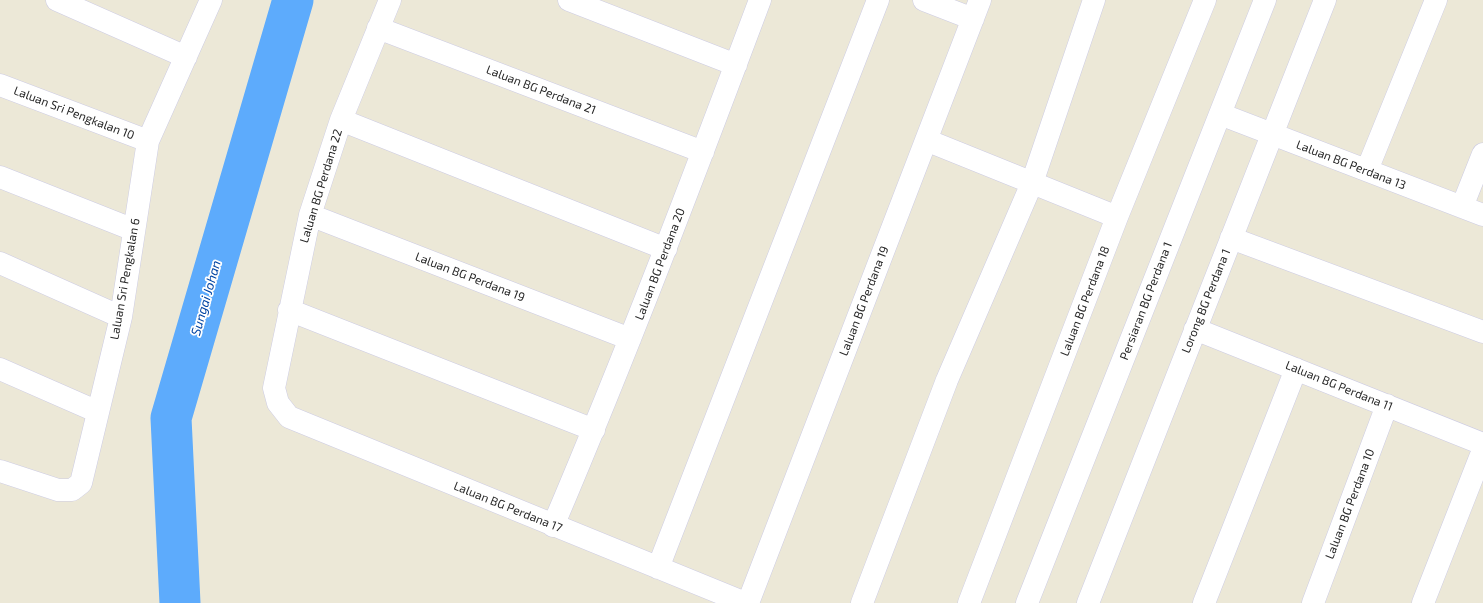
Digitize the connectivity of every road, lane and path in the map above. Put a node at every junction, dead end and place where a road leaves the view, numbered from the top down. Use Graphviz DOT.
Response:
graph roads {
  1 [pos="57,0"];
  2 [pos="211,0"];
  3 [pos="390,0"];
  4 [pos="569,0"];
  5 [pos="760,0"];
  6 [pos="878,0"];
  7 [pos="924,0"];
  8 [pos="1094,0"];
  9 [pos="1205,0"];
  10 [pos="1265,0"];
  11 [pos="1325,0"];
  12 [pos="1436,0"];
  13 [pos="976,10"];
  14 [pos="378,28"];
  15 [pos="186,57"];
  16 [pos="736,65"];
  17 [pos="0,85"];
  18 [pos="1220,114"];
  19 [pos="341,120"];
  20 [pos="1272,134"];
  21 [pos="926,140"];
  22 [pos="148,141"];
  23 [pos="703,152"];
  24 [pos="1483,154"];
  25 [pos="1367,170"];
  26 [pos="0,177"];
  27 [pos="1032,183"];
  28 [pos="1462,207"];
  29 [pos="310,215"];
  30 [pos="1483,215"];
  31 [pos="1118,217"];
  32 [pos="134,230"];
  33 [pos="1231,238"];
  34 [pos="666,249"];
  35 [pos="0,263"];
  36 [pos="289,310"];
  37 [pos="121,317"];
  38 [pos="1195,329"];
  39 [pos="1483,332"];
  40 [pos="630,340"];
  41 [pos="0,369"];
  42 [pos="1296,369"];
  43 [pos="278,403"];
  44 [pos="1387,406"];
  45 [pos="98,412"];
  46 [pos="594,430"];
  47 [pos="1483,444"];
  48 [pos="1483,450"];
  49 [pos="0,470"];
  50 [pos="554,526"];
  51 [pos="658,568"];
  52 [pos="745,603"];
  53 [pos="748,603"];
  54 [pos="862,603"];
  55 [pos="969,603"];
  56 [pos="1027,603"];
  57 [pos="1088,603"];
  58 [pos="1204,603"];
  59 [pos="1313,603"];
  60 [pos="1423,603"];
  1 -- 15 [label="street"];
  2 -- 15 [label="street, Laluan Sri Pengkalan 6"];
  3 -- 14 [label="street, Laluan BG Perdana 22"];
  4 -- 16 [label="street"];
  5 -- 16 [label="street, Laluan BG Perdana 20"];
  6 -- 51 [label="street"];
  7 -- 13 [label="street"];
  8 -- 27 [label="street"];
  9 -- 31 [label="street, Laluan BG Perdana 18"];
  10 -- 18 [label="street, Persiaran BG Perdana 1"];
  11 -- 20 [label="street, Lorong BG Perdana 1"];
  12 -- 25 [label="street"];
  13 -- 21 [label="street, Laluan BG Perdana 19"];
  14 -- 19 [label="street, Laluan BG Perdana 22"];
  14 -- 23 [label="street, Laluan BG Perdana 21"];
  15 -- 22 [label="street, Laluan Sri Pengkalan 6"];
  16 -- 23 [label="street, Laluan BG Perdana 20"];
  17 -- 22 [label="street, Laluan Sri Pengkalan 10"];
  18 -- 20 [label="street, Laluan BG Perdana 13"];
  18 -- 56 [label="street, Persiaran BG Perdana 1"];
  19 -- 29 [label="street, Laluan BG Perdana 22"];
  19 -- 34 [label="street"];
  20 -- 25 [label="street, Laluan BG Perdana 13"];
  20 -- 33 [label="street, Lorong BG Perdana 1"];
  21 -- 27 [label="street"];
  21 -- 53 [label="street, Laluan BG Perdana 19"];
  22 -- 32 [label="street, Laluan Sri Pengkalan 6"];
  23 -- 34 [label="street, Laluan BG Perdana 20"];
  24 -- 28 [label="street"];
  25 -- 28 [label="street, Laluan BG Perdana 13"];
  26 -- 32 [label="street"];
  27 -- 31 [label="street"];
  27 -- 54 [label="street"];
  28 -- 30 [label="street, Laluan BG Perdana 13"];
  29 -- 36 [label="street, Laluan BG Perdana 22"];
  29 -- 40 [label="street, Laluan BG Perdana 19"];
  31 -- 55 [label="street, Laluan BG Perdana 18"];
  32 -- 37 [label="street, Laluan Sri Pengkalan 6"];
  33 -- 38 [label="street, Lorong BG Perdana 1"];
  33 -- 39 [label="street"];
  34 -- 40 [label="street, Laluan BG Perdana 20"];
  35 -- 37 [label="street"];
  36 -- 43 [label="street, Laluan BG Perdana 22"];
  36 -- 46 [label="street"];
  37 -- 45 [label="street, Laluan Sri Pengkalan 6"];
  38 -- 42 [label="street, Laluan BG Perdana 11"];
  38 -- 57 [label="street, Lorong BG Perdana 1"];
  40 -- 46 [label="street, Laluan BG Perdana 20"];
  41 -- 45 [label="street"];
  42 -- 44 [label="street, Laluan BG Perdana 11"];
  42 -- 58 [label="street"];
  43 -- 50 [label="street, Laluan BG Perdana 17"];
  44 -- 47 [label="street, Laluan BG Perdana 11"];
  44 -- 59 [label="street, Laluan BG Perdana 10"];
  45 -- 49 [label="street, Laluan Sri Pengkalan 6"];
  46 -- 50 [label="street, Laluan BG Perdana 20"];
  48 -- 60 [label="street"];
  50 -- 51 [label="street, Laluan BG Perdana 17"];
  51 -- 52 [label="street, Laluan BG Perdana 17"];
}
